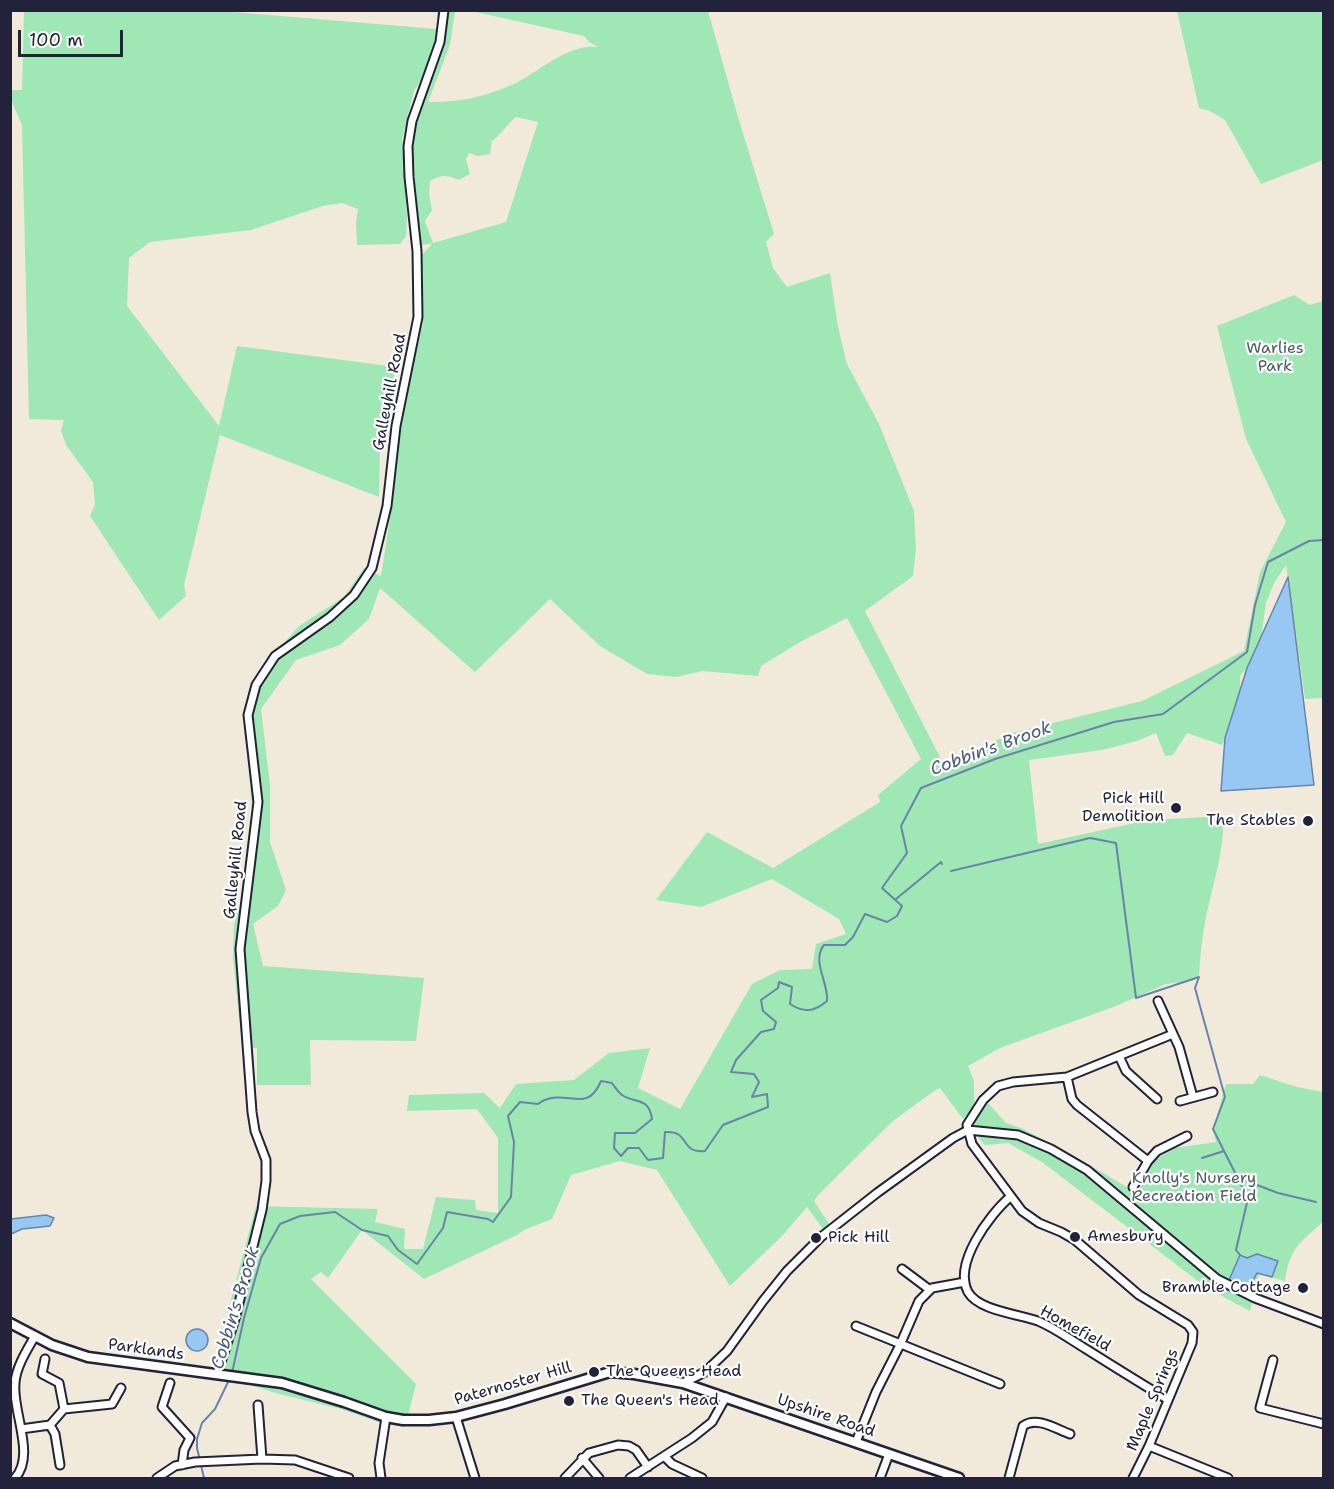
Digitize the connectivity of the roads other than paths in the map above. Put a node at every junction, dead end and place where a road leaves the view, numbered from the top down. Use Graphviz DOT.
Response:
graph roads {
  1 [pos="444,10"];
  2 [pos="1158,1001"];
  3 [pos="1173,1034"];
  4 [pos="1119,1056"];
  5 [pos="1066,1077"];
  6 [pos="1213,1092"];
  7 [pos="1193,1097"];
  8 [pos="1156,1099"];
  9 [pos="1180,1101"];
  10 [pos="968,1127"];
  11 [pos="1187,1136"];
  12 [pos="1148,1161"];
  13 [pos="1133,1187"];
  14 [pos="1010,1197"];
  15 [pos="902,1269"];
  16 [pos="965,1282"];
  17 [pos="930,1290"];
  18 [pos="10,1323"];
  19 [pos="1323,1324"];
  20 [pos="856,1326"];
  21 [pos="34,1336"];
  22 [pos="900,1345"];
  23 [pos="45,1359"];
  24 [pos="1273,1360"];
  25 [pos="217,1374"];
  26 [pos="13,1379"];
  27 [pos="170,1383"];
  28 [pos="683,1383"];
  29 [pos="1000,1384"];
  30 [pos="121,1388"];
  31 [pos="726,1398"];
  32 [pos="1167,1400"];
  33 [pos="258,1405"];
  34 [pos="64,1409"];
  35 [pos="386,1417"];
  36 [pos="456,1417"];
  37 [pos="1323,1424"];
  38 [pos="50,1425"];
  39 [pos="21,1429"];
  40 [pos="1070,1434"];
  41 [pos="856,1442"];
  42 [pos="1149,1446"];
  43 [pos="889,1454"];
  44 [pos="665,1457"];
  45 [pos="582,1458"];
  46 [pos="262,1459"];
  47 [pos="182,1464"];
  48 [pos="60,1465"];
  49 [pos="648,1467"];
  50 [pos="15,1479"];
  51 [pos="157,1479"];
  52 [pos="349,1479"];
  53 [pos="381,1479"];
  54 [pos="475,1479"];
  55 [pos="565,1479"];
  56 [pos="599,1479"];
  57 [pos="630,1479"];
  58 [pos="702,1479"];
  59 [pos="880,1479"];
  60 [pos="959,1479"];
  61 [pos="1009,1479"];
  62 [pos="1133,1479"];
  63 [pos="1228,1479"];
  1 -- 25 [label="street, Galleyhill Road"];
  2 -- 3 [label="street"];
  3 -- 4 [label="street"];
  3 -- 7 [label="street"];
  4 -- 5 [label="street"];
  4 -- 8 [label="street"];
  5 -- 10 [label="street"];
  5 -- 12 [label="street"];
  6 -- 7 [label="street"];
  7 -- 9 [label="street"];
  10 -- 14 [label="street"];
  10 -- 19 [label="street"];
  10 -- 28 [label="street"];
  11 -- 12 [label="street"];
  12 -- 13 [label="street"];
  14 -- 16 [label="street"];
  14 -- 32 [label="street, Maple Springs"];
  15 -- 17 [label="street"];
  16 -- 17 [label="street"];
  16 -- 32 [label="street, Homefield"];
  17 -- 22 [label="street"];
  18 -- 21 [label="street, Parklands"];
  20 -- 22 [label="street"];
  21 -- 25 [label="street, Parklands"];
  21 -- 26 [label="street"];
  22 -- 29 [label="street"];
  22 -- 41 [label="street"];
  23 -- 34 [label="street"];
  24 -- 37 [label="street"];
  25 -- 35 [label="street, Parklands"];
  26 -- 39 [label="street"];
  27 -- 47 [label="street"];
  28 -- 31 [label="street, Upshire Road"];
  28 -- 36 [label="street, Paternoster Hill"];
  30 -- 34 [label="street"];
  31 -- 41 [label="street, Upshire Road"];
  31 -- 44 [label="street"];
  32 -- 42 [label="street, Maple Springs"];
  33 -- 46 [label="street"];
  34 -- 38 [label="street"];
  35 -- 36 [label="street, Paternoster Hill"];
  35 -- 53 [label="street"];
  36 -- 54 [label="street"];
  38 -- 39 [label="street"];
  38 -- 48 [label="street"];
  39 -- 50 [label="street"];
  40 -- 61 [label="street"];
  41 -- 43 [label="street, Upshire Road"];
  42 -- 62 [label="street, Maple Springs"];
  42 -- 63 [label="street"];
  43 -- 59 [label="street"];
  43 -- 60 [label="street, Upshire Road"];
  44 -- 49 [label="street"];
  44 -- 58 [label="street"];
  45 -- 49 [label="street"];
  45 -- 55 [label="street"];
  45 -- 56 [label="street"];
  46 -- 47 [label="street"];
  46 -- 52 [label="street"];
  47 -- 51 [label="street"];
  49 -- 57 [label="street"];
}
